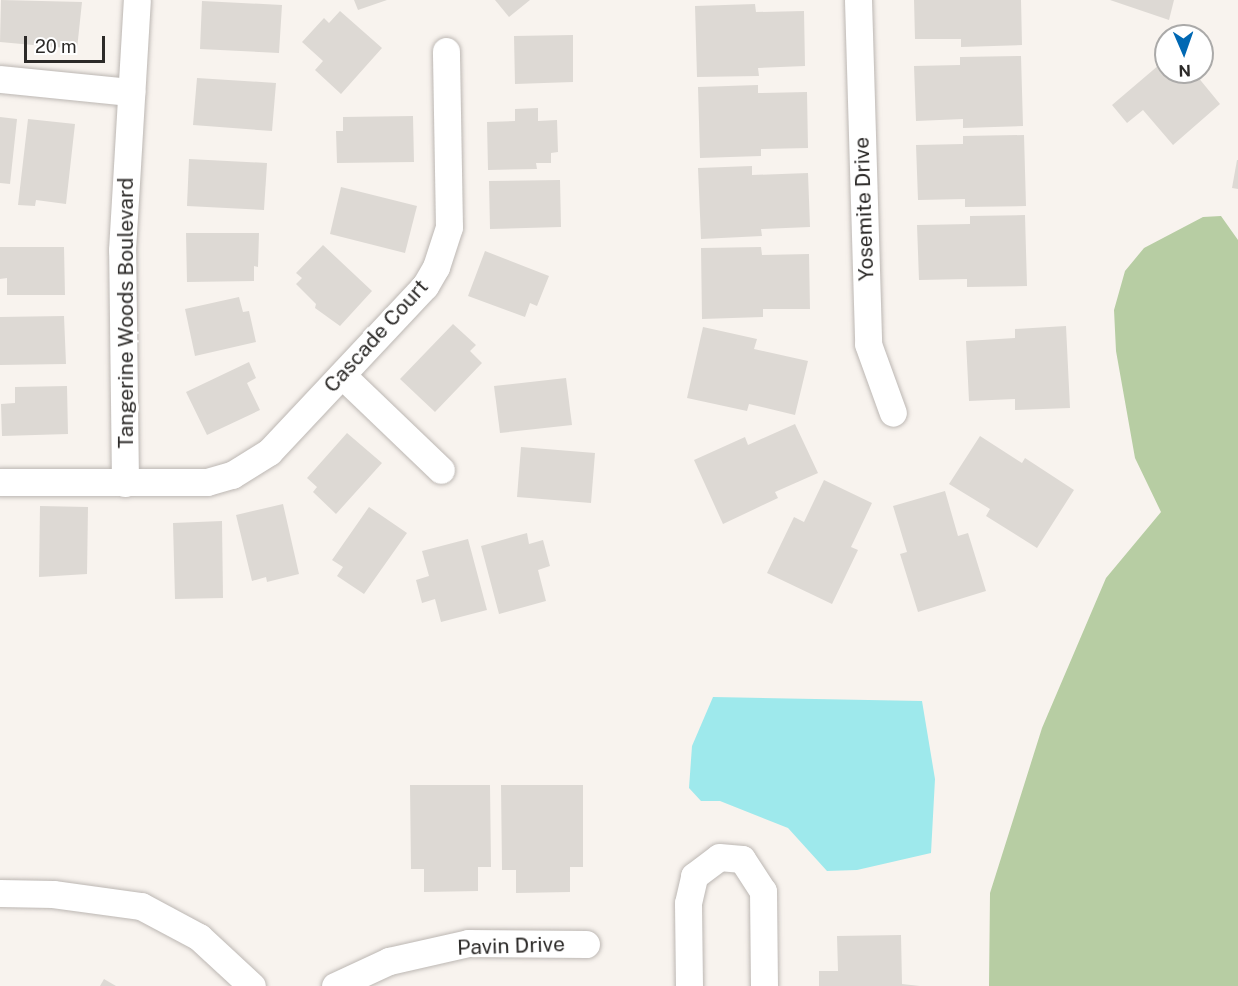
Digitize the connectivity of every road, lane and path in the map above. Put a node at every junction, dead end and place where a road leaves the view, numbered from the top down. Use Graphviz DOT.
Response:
graph roads {
  1 [pos="137,0"];
  2 [pos="858,0"];
  3 [pos="446,51"];
  4 [pos="0,79"];
  5 [pos="131,92"];
  6 [pos="342,375"];
  7 [pos="893,413"];
  8 [pos="441,470"];
  9 [pos="0,482"];
  10 [pos="125,483"];
  11 [pos="0,893"];
  12 [pos="586,944"];
  13 [pos="252,986"];
  14 [pos="335,986"];
  15 [pos="689,986"];
  16 [pos="764,986"];
  1 -- 5 [label="street, Tangerine Woods Boulevard"];
  2 -- 7 [label="street, Yosemite Drive"];
  3 -- 6 [label="street, Cascade Court"];
  4 -- 5 [label="street"];
  5 -- 10 [label="street, Tangerine Woods Boulevard"];
  6 -- 8 [label="street"];
  6 -- 10 [label="street, Cascade Court"];
  9 -- 10 [label="street, Cascade Court"];
  11 -- 13 [label="street"];
  12 -- 14 [label="street, Pavin Drive"];
  15 -- 16 [label="street"];
}
